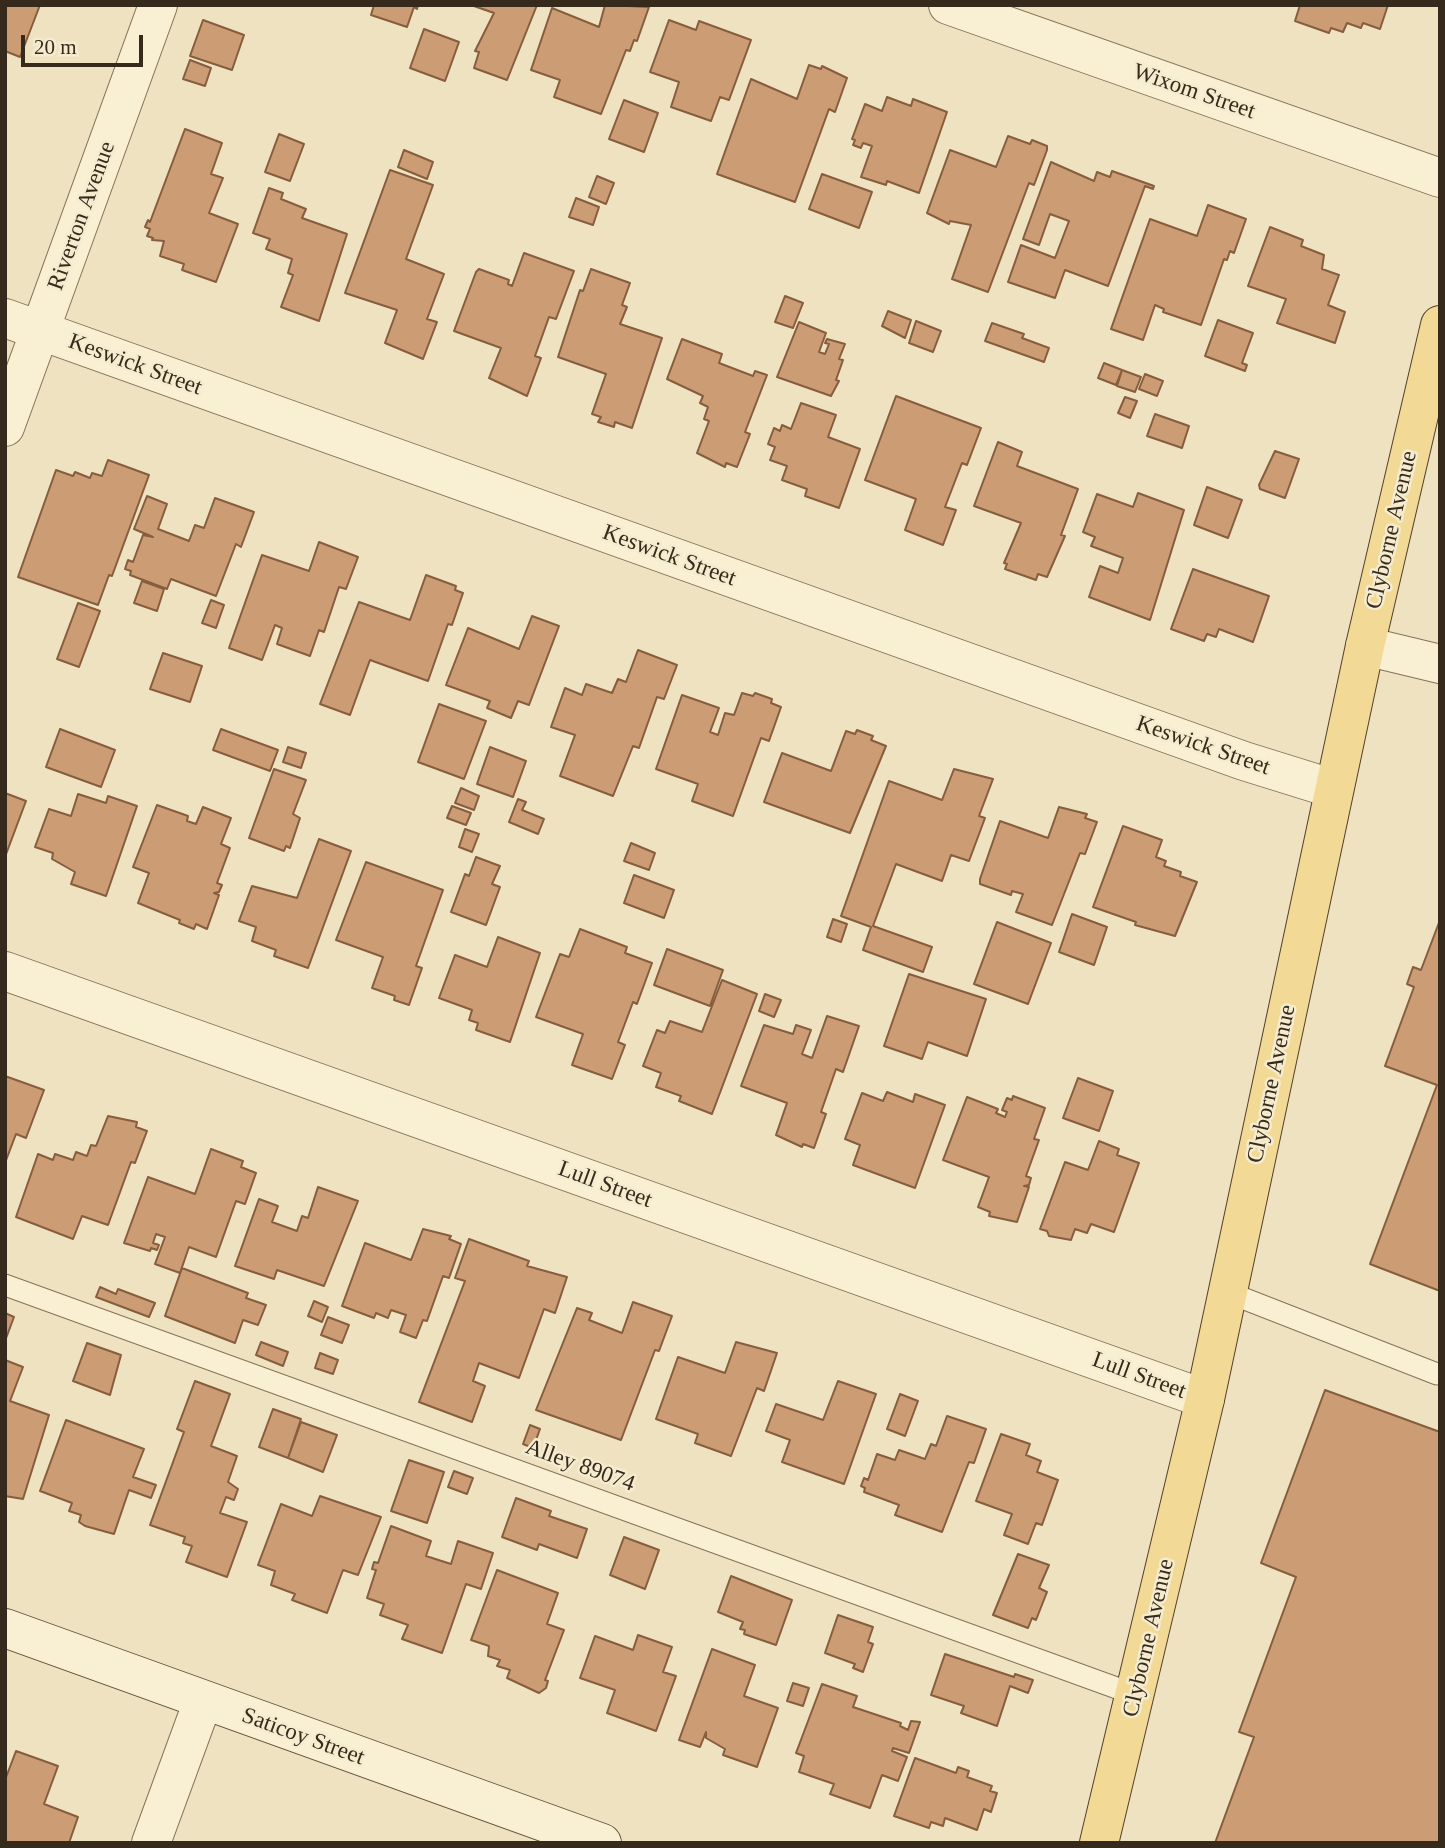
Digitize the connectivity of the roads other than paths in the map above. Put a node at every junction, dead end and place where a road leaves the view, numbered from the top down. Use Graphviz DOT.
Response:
graph roads {
  1 [pos="158,5"];
  2 [pos="948,5"];
  3 [pos="1440,178"];
  4 [pos="23,324"];
  5 [pos="1440,325"];
  6 [pos="5,427"];
  7 [pos="1365,646"];
  8 [pos="1440,664"];
  9 [pos="1334,789"];
  10 [pos="5,971"];
  11 [pos="5,1285"];
  12 [pos="1227,1292"];
  13 [pos="1437,1374"];
  14 [pos="1205,1399"];
  15 [pos="5,1628"];
  16 [pos="1136,1695"];
  17 [pos="203,1701"];
  18 [pos="151,1843"];
  19 [pos="602,1843"];
  20 [pos="1099,1843"];
  1 -- 4 [label="street, Riverton Avenue"];
  2 -- 3 [label="street, Wixom Street"];
  4 -- 6 [label="street, Riverton Avenue"];
  4 -- 9 [label="street, Keswick Street"];
  5 -- 7 [label="main road, Clyborne Avenue"];
  7 -- 8 [label="street"];
  7 -- 9 [label="main road, Clyborne Avenue"];
  9 -- 12 [label="main road, Clyborne Avenue"];
  10 -- 14 [label="street, Lull Street"];
  11 -- 16 [label="lane, Alley 89074"];
  12 -- 13 [label="lane"];
  12 -- 14 [label="main road, Clyborne Avenue"];
  14 -- 16 [label="main road, Clyborne Avenue"];
  15 -- 17 [label="street, Saticoy Street"];
  16 -- 20 [label="main road, Clyborne Avenue"];
  17 -- 18 [label="street"];
  17 -- 19 [label="street, Saticoy Street"];
}
